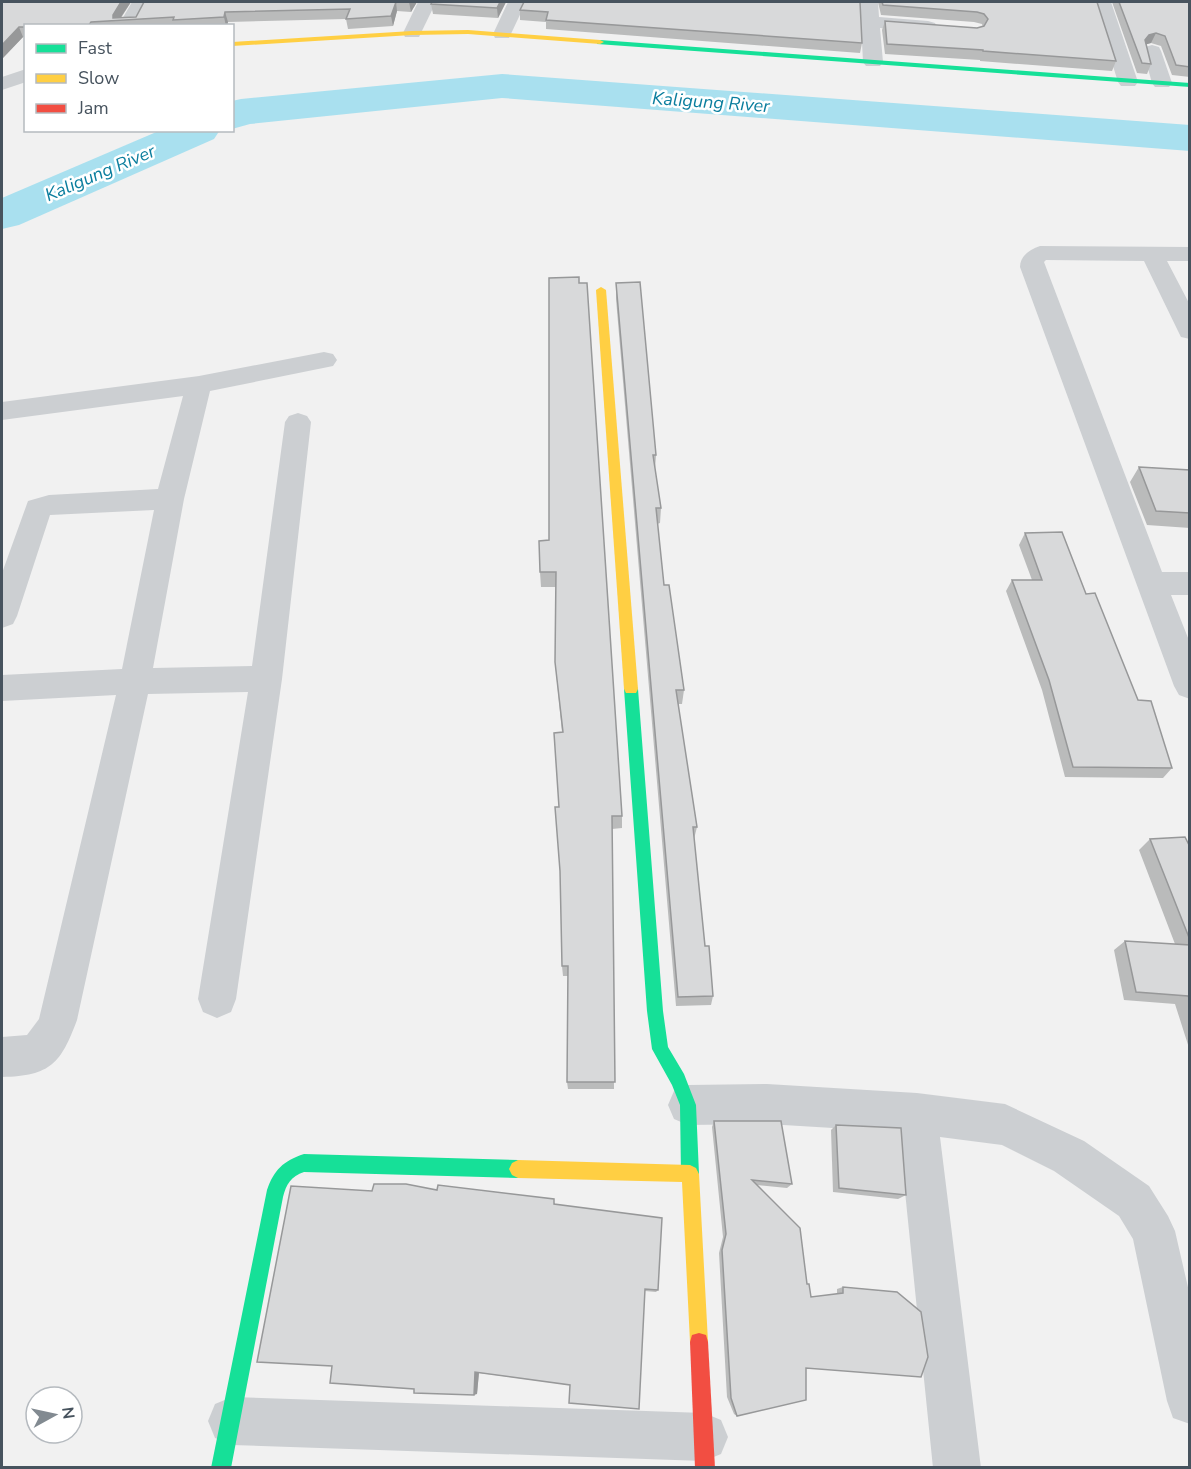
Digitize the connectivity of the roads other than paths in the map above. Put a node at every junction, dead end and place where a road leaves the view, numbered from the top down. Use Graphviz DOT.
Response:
graph roads {
  1 [pos="141,2"];
  2 [pos="427,2"];
  3 [pos="517,2"];
  4 [pos="869,2"];
  5 [pos="1102,2"];
  6 [pos="870,22"];
  7 [pos="128,24"];
  8 [pos="951,28"];
  9 [pos="412,33"];
  10 [pos="502,34"];
  11 [pos="234,44"];
  12 [pos="1152,51"];
  13 [pos="873,62"];
  14 [pos="24,76"];
  15 [pos="1128,82"];
  16 [pos="1162,83"];
  17 [pos="2,84"];
  18 [pos="1190,85"];
  19 [pos="1152,254"];
  20 [pos="1190,254"];
  21 [pos="601,290"];
  22 [pos="1190,331"];
  23 [pos="324,360"];
  24 [pos="199,385"];
  25 [pos="2,411"];
  26 [pos="298,422"];
  27 [pos="170,499"];
  28 [pos="1151,583"];
  29 [pos="1190,584"];
  30 [pos="2,616"];
  31 [pos="266,679"];
  32 [pos="135,681"];
  33 [pos="1190,686"];
  34 [pos="2,688"];
  35 [pos="217,999"];
  36 [pos="2,1057"];
  37 [pos="688,1105"];
  38 [pos="917,1113"];
  39 [pos="690,1174"];
  40 [pos="1190,1401"];
  41 [pos="231,1421"];
  42 [pos="704,1452"];
  43 [pos="222,1467"];
  44 [pos="957,1467"];
  1 -- 7 [label="street"];
  2 -- 9 [label="street"];
  3 -- 10 [label="street"];
  4 -- 6 [label="street"];
  5 -- 15 [label="street"];
  6 -- 8 [label="street"];
  6 -- 13 [label="street"];
  9 -- 10 [label="street"];
  9 -- 11 [label="street"];
  10 -- 13 [label="street"];
  12 -- 16 [label="street"];
  13 -- 15 [label="street"];
  14 -- 17 [label="street"];
  15 -- 16 [label="street"];
  16 -- 18 [label="street"];
  19 -- 20 [label="street"];
  19 -- 22 [label="street"];
  19 -- 28 [label="street"];
  21 -- 37 [label="street"];
  23 -- 24 [label="street"];
  24 -- 25 [label="street"];
  24 -- 27 [label="street"];
  26 -- 31 [label="street"];
  27 -- 30 [label="street"];
  27 -- 32 [label="street"];
  28 -- 29 [label="street"];
  28 -- 33 [label="street"];
  31 -- 32 [label="street"];
  31 -- 35 [label="street"];
  32 -- 34 [label="street"];
  32 -- 36 [label="street"];
  37 -- 38 [label="street"];
  37 -- 39 [label="street"];
  38 -- 40 [label="street"];
  38 -- 44 [label="street"];
  39 -- 41 [label="street"];
  39 -- 42 [label="street"];
  41 -- 42 [label="street"];
  41 -- 43 [label="street"];
}
